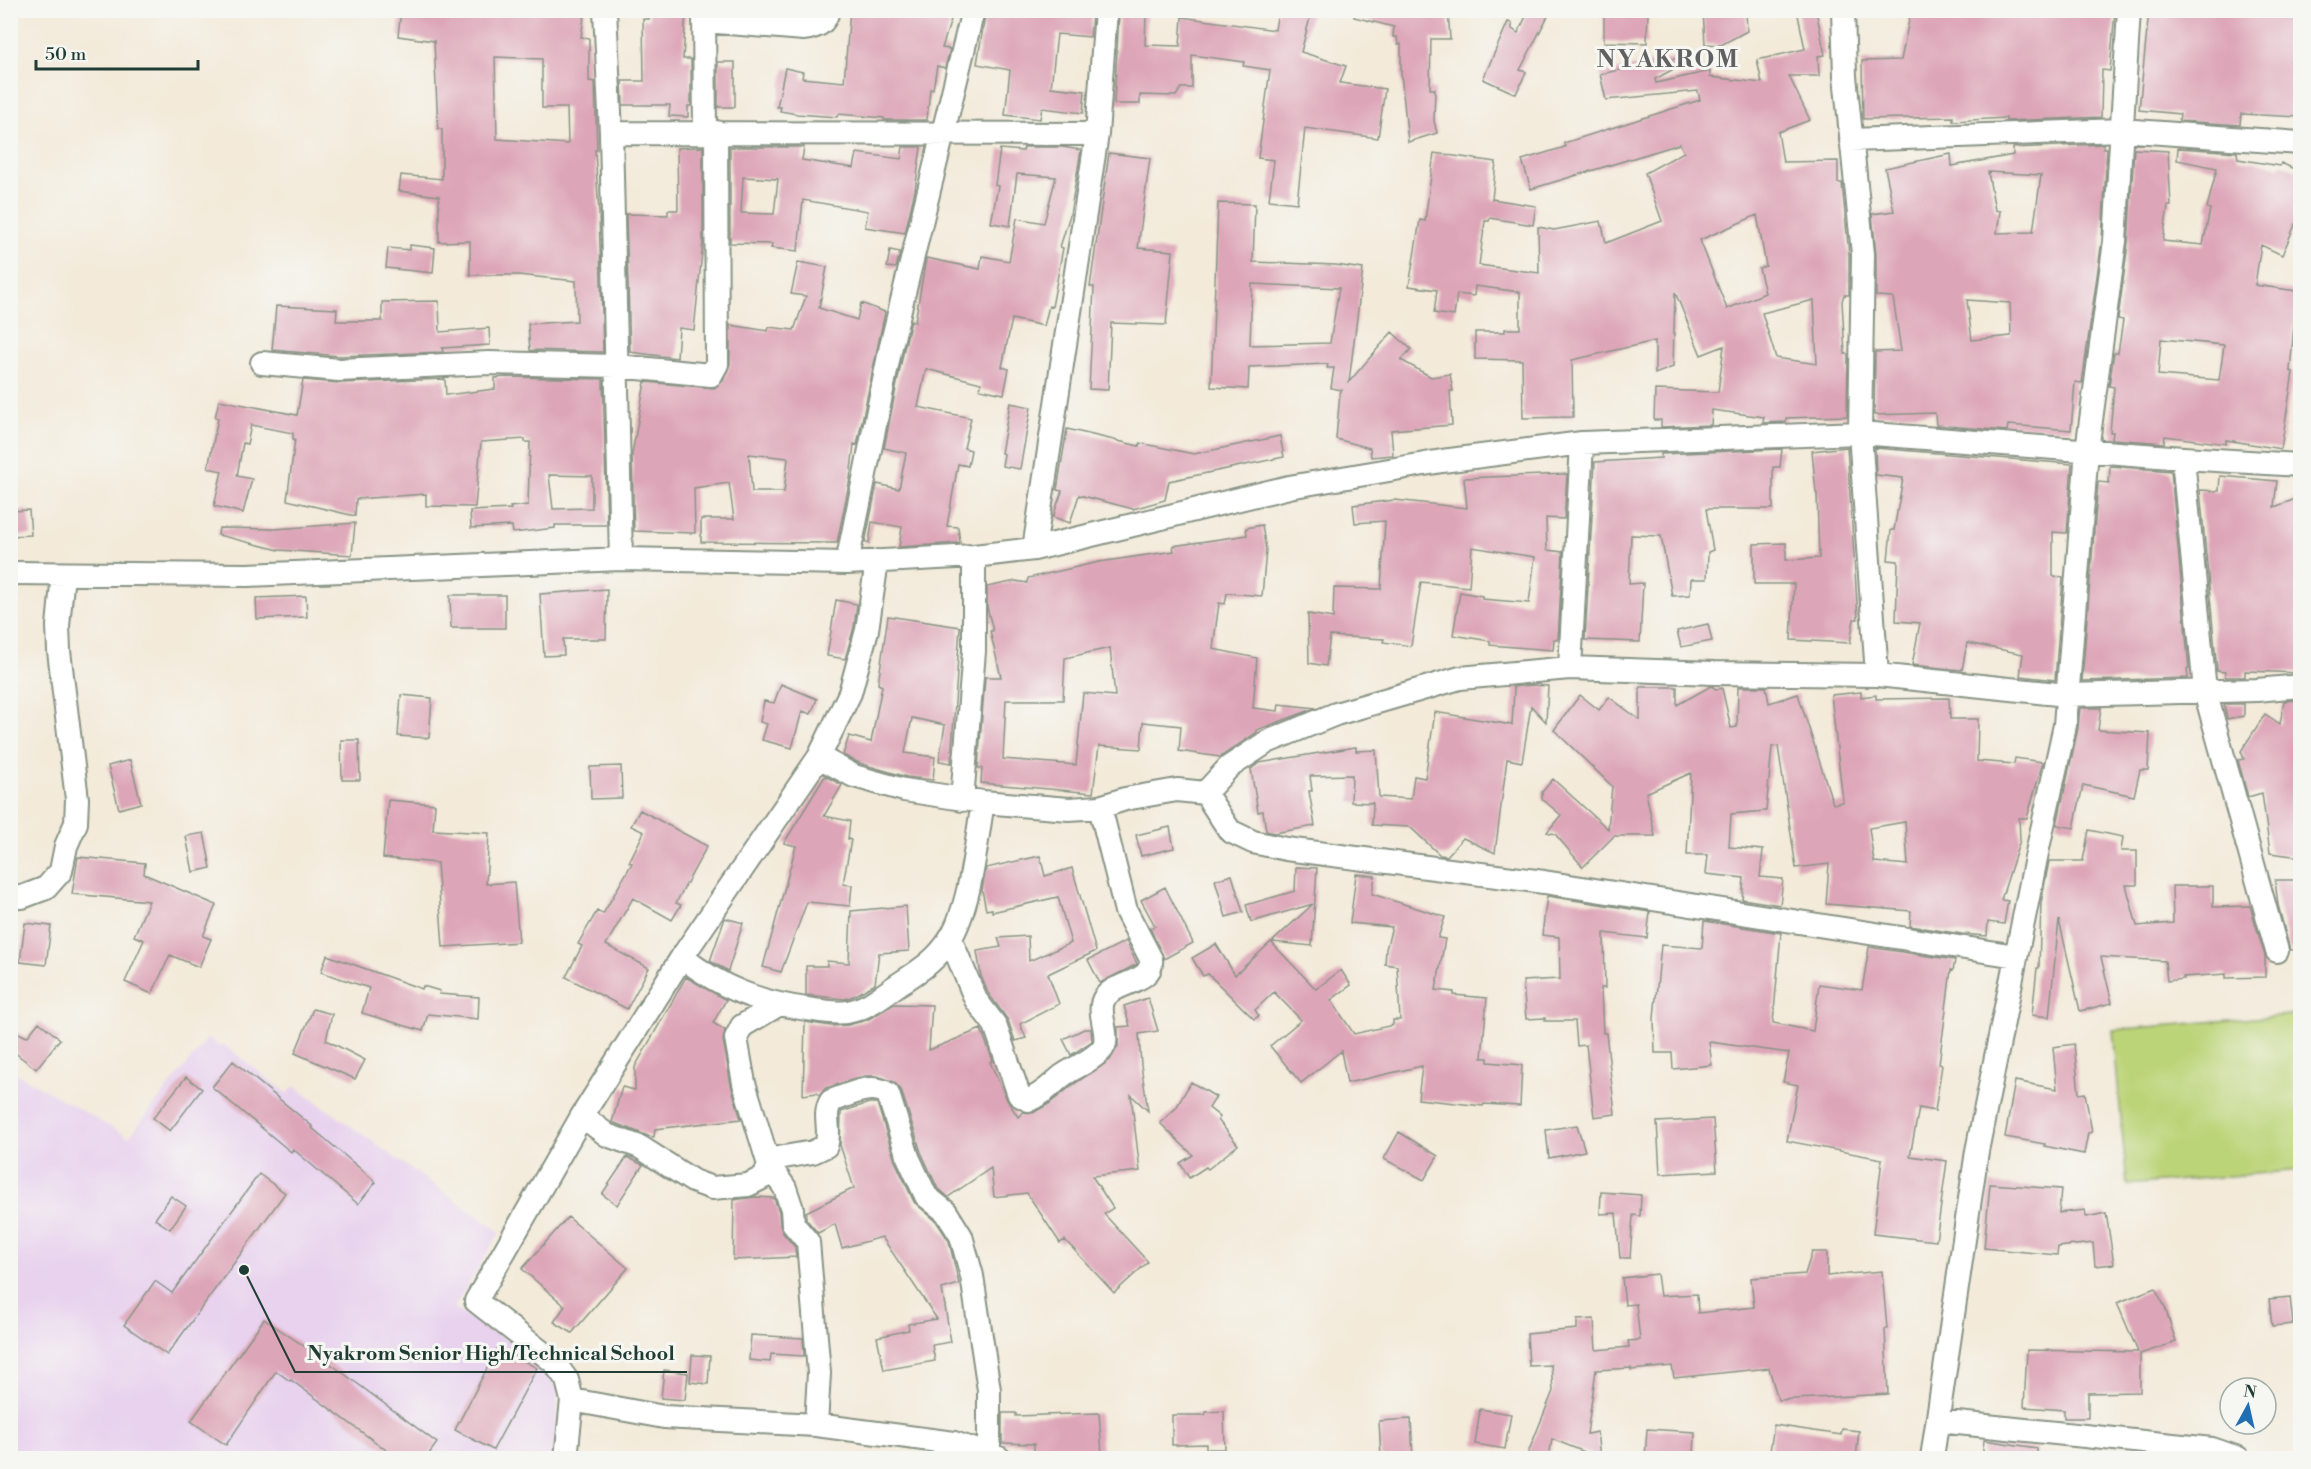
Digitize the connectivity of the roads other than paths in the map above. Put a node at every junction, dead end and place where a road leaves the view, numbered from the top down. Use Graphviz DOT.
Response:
graph roads {
  1 [pos="605,10"];
  2 [pos="828,10"];
  3 [pos="973,10"];
  4 [pos="1106,10"];
  5 [pos="1844,10"];
  6 [pos="2129,10"];
  7 [pos="704,16"];
  8 [pos="2121,130"];
  9 [pos="710,132"];
  10 [pos="611,133"];
  11 [pos="942,134"];
  12 [pos="1097,134"];
  13 [pos="1851,140"];
  14 [pos="2301,143"];
  15 [pos="262,363"];
  16 [pos="617,366"];
  17 [pos="1860,433"];
  18 [pos="1582,443"];
  19 [pos="2087,450"];
  20 [pos="2182,458"];
  21 [pos="2301,465"];
  22 [pos="1034,549"];
  23 [pos="974,556"];
  24 [pos="621,559"];
  25 [pos="877,561"];
  26 [pos="847,563"];
  27 [pos="10,573"];
  28 [pos="63,574"];
  29 [pos="1570,668"];
  30 [pos="1877,675"];
  31 [pos="2301,686"];
  32 [pos="2205,691"];
  33 [pos="2067,695"];
  34 [pos="819,757"];
  35 [pos="1205,794"];
  36 [pos="973,801"];
  37 [pos="1100,807"];
  38 [pos="10,897"];
  39 [pos="950,938"];
  40 [pos="2277,951"];
  41 [pos="2016,956"];
  42 [pos="682,957"];
  43 [pos="778,1005"];
  44 [pos="582,1116"];
  45 [pos="769,1165"];
  46 [pos="572,1400"];
  47 [pos="1938,1421"];
  48 [pos="816,1425"];
  49 [pos="994,1457"];
  50 [pos="566,1458"];
  51 [pos="1932,1458"];
  52 [pos="2238,1458"];
  1 -- 10 [label="street"];
  2 -- 7 [label="street"];
  3 -- 11 [label="street"];
  4 -- 12 [label="street"];
  5 -- 13 [label="street"];
  6 -- 8 [label="street"];
  7 -- 9 [label="street"];
  8 -- 13 [label="street"];
  8 -- 14 [label="street"];
  8 -- 19 [label="street"];
  9 -- 10 [label="street"];
  9 -- 11 [label="street"];
  9 -- 16 [label="street"];
  10 -- 16 [label="street"];
  11 -- 12 [label="street"];
  11 -- 26 [label="street"];
  12 -- 22 [label="street"];
  13 -- 17 [label="street"];
  15 -- 16 [label="street"];
  16 -- 24 [label="street"];
  17 -- 18 [label="street"];
  17 -- 19 [label="street"];
  17 -- 30 [label="street"];
  18 -- 22 [label="street"];
  18 -- 29 [label="street"];
  19 -- 20 [label="street"];
  19 -- 33 [label="street"];
  20 -- 21 [label="street"];
  20 -- 32 [label="street"];
  22 -- 23 [label="street"];
  23 -- 25 [label="street"];
  23 -- 36 [label="street"];
  24 -- 26 [label="street"];
  24 -- 28 [label="street"];
  25 -- 26 [label="street"];
  25 -- 34 [label="street"];
  27 -- 28 [label="street"];
  28 -- 38 [label="street"];
  29 -- 30 [label="street"];
  29 -- 35 [label="street"];
  30 -- 33 [label="street"];
  31 -- 32 [label="street"];
  32 -- 33 [label="street"];
  32 -- 40 [label="street"];
  33 -- 41 [label="street"];
  34 -- 36 [label="street"];
  34 -- 42 [label="street"];
  35 -- 37 [label="street"];
  35 -- 41 [label="street"];
  36 -- 37 [label="street"];
  36 -- 39 [label="street"];
  37 -- 39 [label="street"];
  39 -- 43 [label="street"];
  41 -- 47 [label="street"];
  42 -- 43 [label="street"];
  42 -- 44 [label="street"];
  43 -- 45 [label="street"];
  44 -- 45 [label="street"];
  44 -- 46 [label="street"];
  45 -- 48 [label="street"];
  45 -- 49 [label="street"];
  46 -- 48 [label="street"];
  46 -- 50 [label="street"];
  47 -- 51 [label="street"];
  47 -- 52 [label="street"];
  48 -- 49 [label="street"];
}
